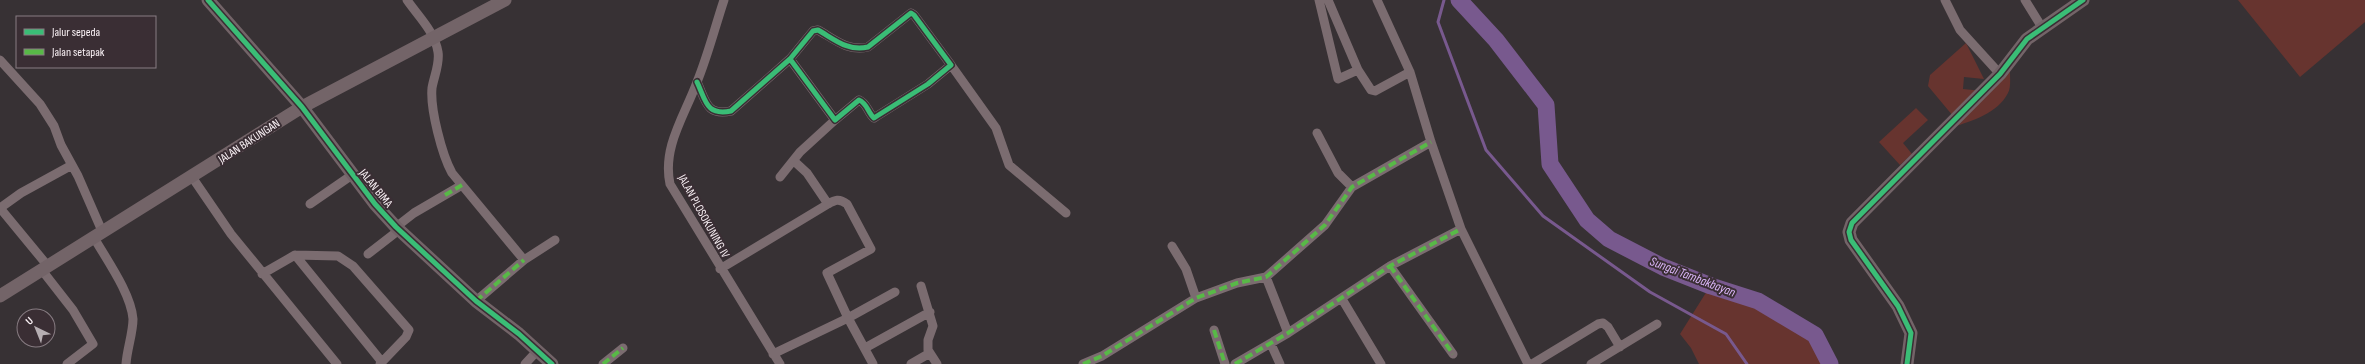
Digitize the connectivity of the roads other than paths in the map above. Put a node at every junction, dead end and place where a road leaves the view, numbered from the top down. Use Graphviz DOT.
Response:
graph roads {
  1 [pos="208,0"];
  2 [pos="407,0"];
  3 [pos="505,0"];
  4 [pos="724,0"];
  5 [pos="1319,0"];
  6 [pos="1328,0"];
  7 [pos="1377,0"];
  8 [pos="1945,0"];
  9 [pos="2025,0"];
  10 [pos="2083,0"];
  11 [pos="2043,29"];
  12 [pos="434,37"];
  13 [pos="0,60"];
  14 [pos="790,60"];
  15 [pos="951,65"];
  16 [pos="1358,70"];
  17 [pos="1410,72"];
  18 [pos="2000,74"];
  19 [pos="697,82"];
  20 [pos="302,107"];
  21 [pos="835,120"];
  22 [pos="1317,133"];
  23 [pos="1431,142"];
  24 [pos="794,161"];
  25 [pos="72,166"];
  26 [pos="352,174"];
  27 [pos="192,177"];
  28 [pos="780,177"];
  29 [pos="462,185"];
  30 [pos="1352,187"];
  31 [pos="310,204"];
  32 [pos="828,204"];
  33 [pos="0,208"];
  34 [pos="1066,213"];
  35 [pos="1461,228"];
  36 [pos="398,229"];
  37 [pos="98,233"];
  38 [pos="555,240"];
  39 [pos="1172,246"];
  40 [pos="368,254"];
  41 [pos="295,255"];
  42 [pos="524,260"];
  43 [pos="1390,266"];
  44 [pos="44,267"];
  45 [pos="720,269"];
  46 [pos="262,274"];
  47 [pos="1266,277"];
  48 [pos="922,286"];
  49 [pos="895,292"];
  50 [pos="0,296"];
  51 [pos="1196,298"];
  52 [pos="1342,299"];
  53 [pos="476,301"];
  54 [pos="930,312"];
  55 [pos="848,318"];
  56 [pos="1657,324"];
  57 [pos="1214,330"];
  58 [pos="1288,333"];
  59 [pos="1271,344"];
  60 [pos="1620,347"];
  61 [pos="623,348"];
  62 [pos="865,348"];
  63 [pos="538,350"];
  64 [pos="930,353"];
  65 [pos="773,354"];
  66 [pos="1453,354"];
  67 [pos="1103,360"];
  68 [pos="381,363"];
  69 [pos="67,364"];
  70 [pos="126,364"];
  71 [pos="337,364"];
  72 [pos="525,364"];
  73 [pos="552,364"];
  74 [pos="603,364"];
  75 [pos="780,364"];
  76 [pos="873,364"];
  77 [pos="911,364"];
  78 [pos="936,364"];
  79 [pos="1083,364"];
  80 [pos="1225,364"];
  81 [pos="1235,364"];
  82 [pos="1280,364"];
  83 [pos="1381,364"];
  84 [pos="1528,364"];
  85 [pos="1532,364"];
  86 [pos="1592,364"];
  87 [pos="1907,364"];
  1 -- 20 [label="street, JALAN BIMA"];
  2 -- 12 [label="street"];
  3 -- 12 [label="street, JALAN BAKUNGAN"];
  4 -- 19 [label="street, JALAN PLOSOKUNING IV"];
  5 -- 16 [label="street"];
  6 -- 16 [label="street"];
  7 -- 17 [label="street"];
  8 -- 18 [label="street"];
  9 -- 11 [label="street"];
  10 -- 11 [label="street"];
  11 -- 18 [label="street"];
  12 -- 20 [label="street, JALAN BAKUNGAN"];
  12 -- 29 [label="street"];
  13 -- 25 [label="street"];
  14 -- 15 [label="street"];
  14 -- 19 [label="street"];
  14 -- 21 [label="street"];
  15 -- 21 [label="street"];
  15 -- 34 [label="street"];
  16 -- 17 [label="street"];
  17 -- 23 [label="street"];
  18 -- 87 [label="street"];
  19 -- 45 [label="street, JALAN PLOSOKUNING IV"];
  20 -- 26 [label="street, JALAN BIMA"];
  20 -- 27 [label="street, JALAN BAKUNGAN"];
  21 -- 24 [label="street"];
  22 -- 30 [label="street"];
  23 -- 30 [label="street"];
  23 -- 35 [label="street"];
  24 -- 28 [label="street"];
  24 -- 32 [label="street"];
  25 -- 33 [label="street"];
  25 -- 37 [label="street"];
  26 -- 31 [label="street"];
  26 -- 36 [label="street, JALAN BIMA"];
  27 -- 37 [label="street, JALAN BAKUNGAN"];
  27 -- 46 [label="street"];
  29 -- 36 [label="street"];
  29 -- 42 [label="street"];
  30 -- 47 [label="street"];
  32 -- 45 [label="street"];
  32 -- 55 [label="street"];
  33 -- 44 [label="street"];
  35 -- 43 [label="street"];
  35 -- 84 [label="street"];
  36 -- 40 [label="street"];
  36 -- 53 [label="street, JALAN BIMA"];
  37 -- 44 [label="street, JALAN BAKUNGAN"];
  37 -- 70 [label="street"];
  38 -- 42 [label="street"];
  39 -- 51 [label="street"];
  41 -- 46 [label="street"];
  41 -- 68 [label="street"];
  41 -- 68 [label="street"];
  42 -- 53 [label="street"];
  43 -- 52 [label="street"];
  43 -- 66 [label="street"];
  44 -- 50 [label="street, JALAN BAKUNGAN"];
  44 -- 69 [label="street"];
  45 -- 65 [label="street, JALAN PLOSOKUNING IV"];
  46 -- 71 [label="street"];
  47 -- 51 [label="street"];
  47 -- 58 [label="street"];
  48 -- 54 [label="street"];
  49 -- 55 [label="street"];
  51 -- 67 [label="street"];
  52 -- 58 [label="street"];
  52 -- 83 [label="street"];
  53 -- 63 [label="street, JALAN BIMA"];
  54 -- 62 [label="street"];
  54 -- 64 [label="street"];
  55 -- 62 [label="street"];
  55 -- 65 [label="street"];
  56 -- 60 [label="street"];
  57 -- 80 [label="street"];
  58 -- 59 [label="street"];
  59 -- 81 [label="street"];
  59 -- 82 [label="street"];
  60 -- 85 [label="street"];
  60 -- 86 [label="street"];
  61 -- 74 [label="street"];
  62 -- 76 [label="street"];
  63 -- 72 [label="street"];
  63 -- 73 [label="street, JALAN BIMA"];
  64 -- 77 [label="street"];
  64 -- 78 [label="street"];
  65 -- 75 [label="street, JALAN PLOSOKUNING IV"];
  67 -- 79 [label="street"];
}
